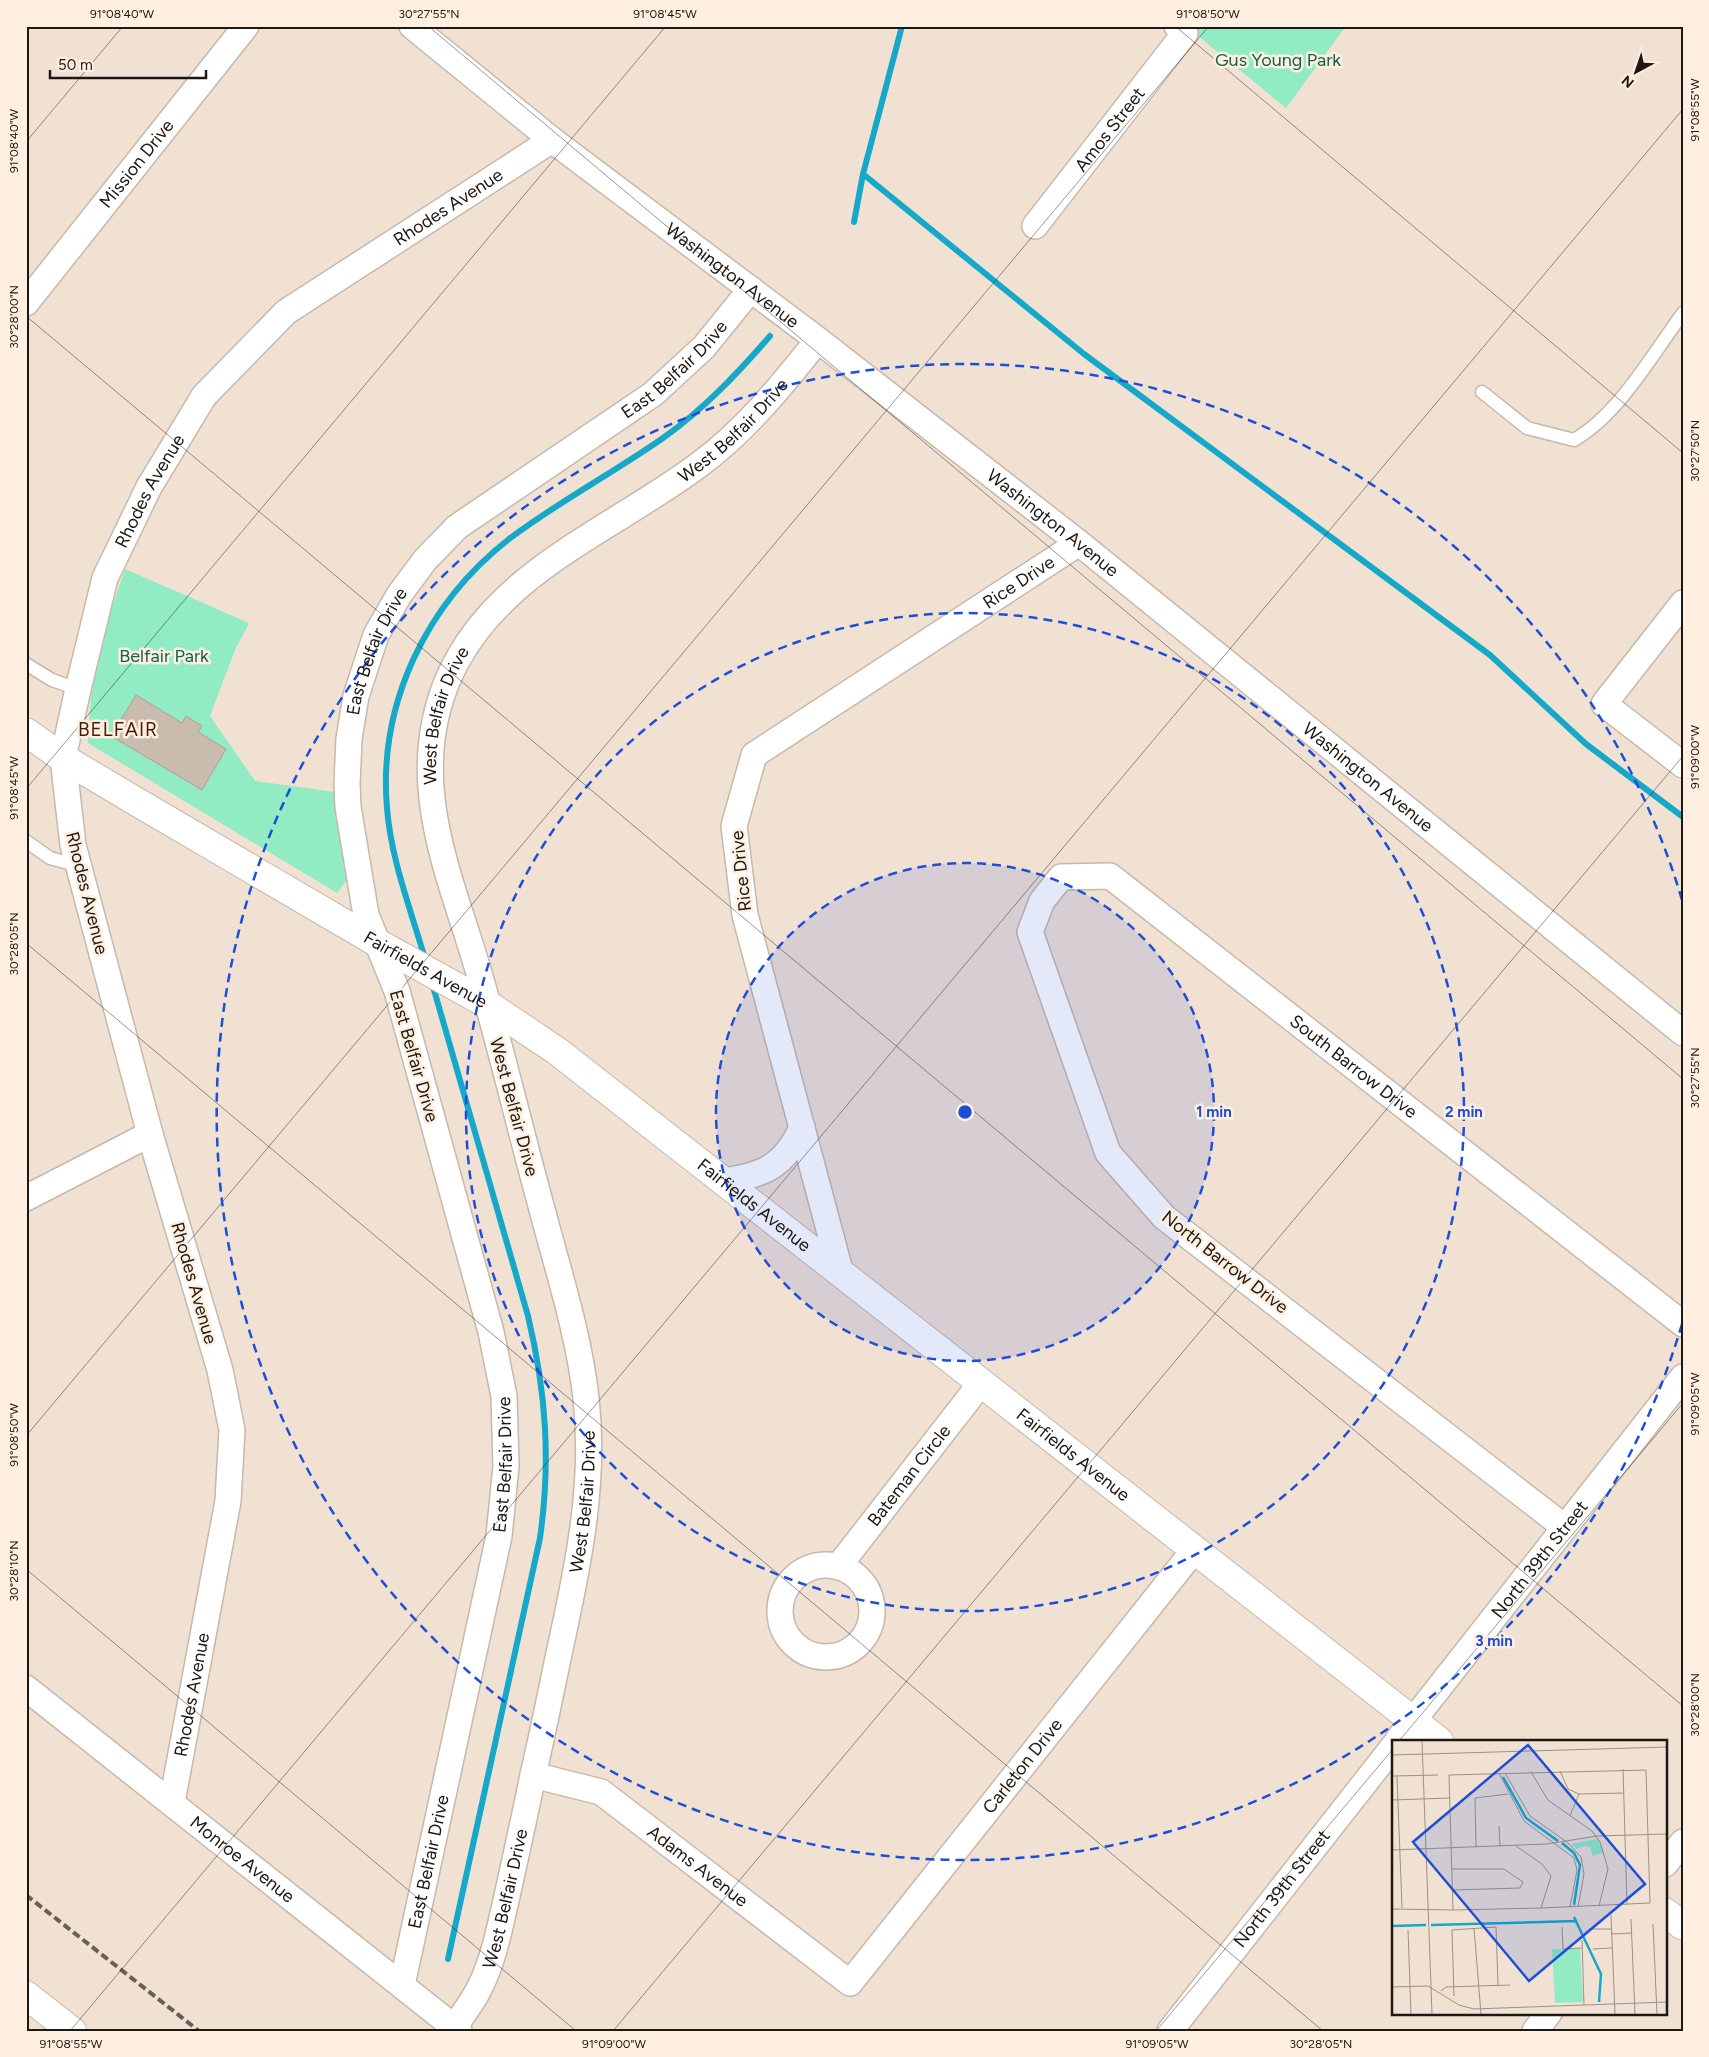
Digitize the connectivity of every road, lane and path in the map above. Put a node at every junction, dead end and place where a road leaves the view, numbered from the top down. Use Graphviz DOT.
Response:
graph roads {
  1 [pos="246,26"];
  2 [pos="412,26"];
  3 [pos="1181,30"];
  4 [pos="552,140"];
  5 [pos="1036,226"];
  6 [pos="751,289"];
  7 [pos="26,303"];
  8 [pos="1683,313"];
  9 [pos="818,340"];
  10 [pos="1482,392"];
  11 [pos="1078,543"];
  12 [pos="1683,603"];
  13 [pos="26,664"];
  14 [pos="78,689"];
  15 [pos="26,732"];
  16 [pos="63,758"];
  17 [pos="1683,765"];
  18 [pos="26,841"];
  19 [pos="79,866"];
  20 [pos="1061,877"];
  21 [pos="376,942"];
  22 [pos="478,998"];
  23 [pos="1683,1033"];
  24 [pos="802,1127"];
  25 [pos="150,1134"];
  26 [pos="724,1182"];
  27 [pos="26,1198"];
  28 [pos="841,1274"];
  29 [pos="1683,1324"];
  30 [pos="1683,1377"];
  31 [pos="981,1383"];
  32 [pos="1563,1526"];
  33 [pos="1195,1549"];
  34 [pos="838,1567"];
  35 [pos="26,1688"];
  36 [pos="1405,1731"];
  37 [pos="1436,1740"];
  38 [pos="1392,1748"];
  39 [pos="533,1775"];
  40 [pos="172,1802"];
  41 [pos="1683,1842"];
  42 [pos="1666,1863"];
  43 [pos="1666,1913"];
  44 [pos="1683,1926"];
  45 [pos="850,1983"];
  46 [pos="402,1985"];
  47 [pos="26,1995"];
  48 [pos="1548,2014"];
  49 [pos="66,2029"];
  50 [pos="457,2029"];
  51 [pos="1170,2031"];
  52 [pos="1535,2031"];
  1 -- 7 [label="street, Mission Drive"];
  2 -- 4 [label="street, Washington Avenue"];
  3 -- 5 [label="street, Amos Street"];
  4 -- 6 [label="street, Washington Avenue"];
  4 -- 14 [label="street, Rhodes Avenue"];
  6 -- 9 [label="street, Washington Avenue"];
  6 -- 21 [label="street, East Belfair Drive"];
  8 -- 10 [label="lane"];
  9 -- 11 [label="street, Washington Avenue"];
  9 -- 22 [label="street, West Belfair Drive"];
  11 -- 23 [label="street, Washington Avenue"];
  11 -- 24 [label="street, Rice Drive"];
  12 -- 17 [label="street"];
  13 -- 14 [label="lane"];
  14 -- 16 [label="street, Rhodes Avenue"];
  15 -- 16 [label="street, Fairfields Avenue"];
  16 -- 19 [label="street, Rhodes Avenue"];
  16 -- 21 [label="street, Fairfields Avenue"];
  18 -- 19 [label="lane"];
  19 -- 25 [label="street, Rhodes Avenue"];
  20 -- 29 [label="street, South Barrow Drive"];
  20 -- 32 [label="street, North Barrow Drive"];
  21 -- 22 [label="street, Fairfields Avenue"];
  21 -- 46 [label="street, East Belfair Drive"];
  22 -- 26 [label="street, Fairfields Avenue"];
  22 -- 39 [label="street, West Belfair Drive"];
  24 -- 26 [label="street"];
  24 -- 28 [label="street, Rice Drive"];
  25 -- 27 [label="street"];
  25 -- 40 [label="street, Rhodes Avenue"];
  26 -- 28 [label="street, Fairfields Avenue"];
  28 -- 31 [label="street, Fairfields Avenue"];
  30 -- 32 [label="street, North 39th Street"];
  31 -- 33 [label="street, Fairfields Avenue"];
  31 -- 34 [label="street, Bateman Circle"];
  32 -- 36 [label="street, North 39th Street"];
  33 -- 36 [label="street, Fairfields Avenue"];
  33 -- 45 [label="street, Carleton Drive"];
  35 -- 40 [label="street, Monroe Avenue"];
  36 -- 37 [label="street, Fairfields Avenue"];
  38 -- 51 [label="street, North 39th Street"];
  39 -- 45 [label="street, Adams Avenue"];
  39 -- 50 [label="street, West Belfair Drive"];
  40 -- 46 [label="street, Monroe Avenue"];
  41 -- 42 [label="street"];
  43 -- 44 [label="street"];
  46 -- 50 [label="street, Monroe Avenue"];
  47 -- 49 [label="street"];
  48 -- 52 [label="street"];
}
